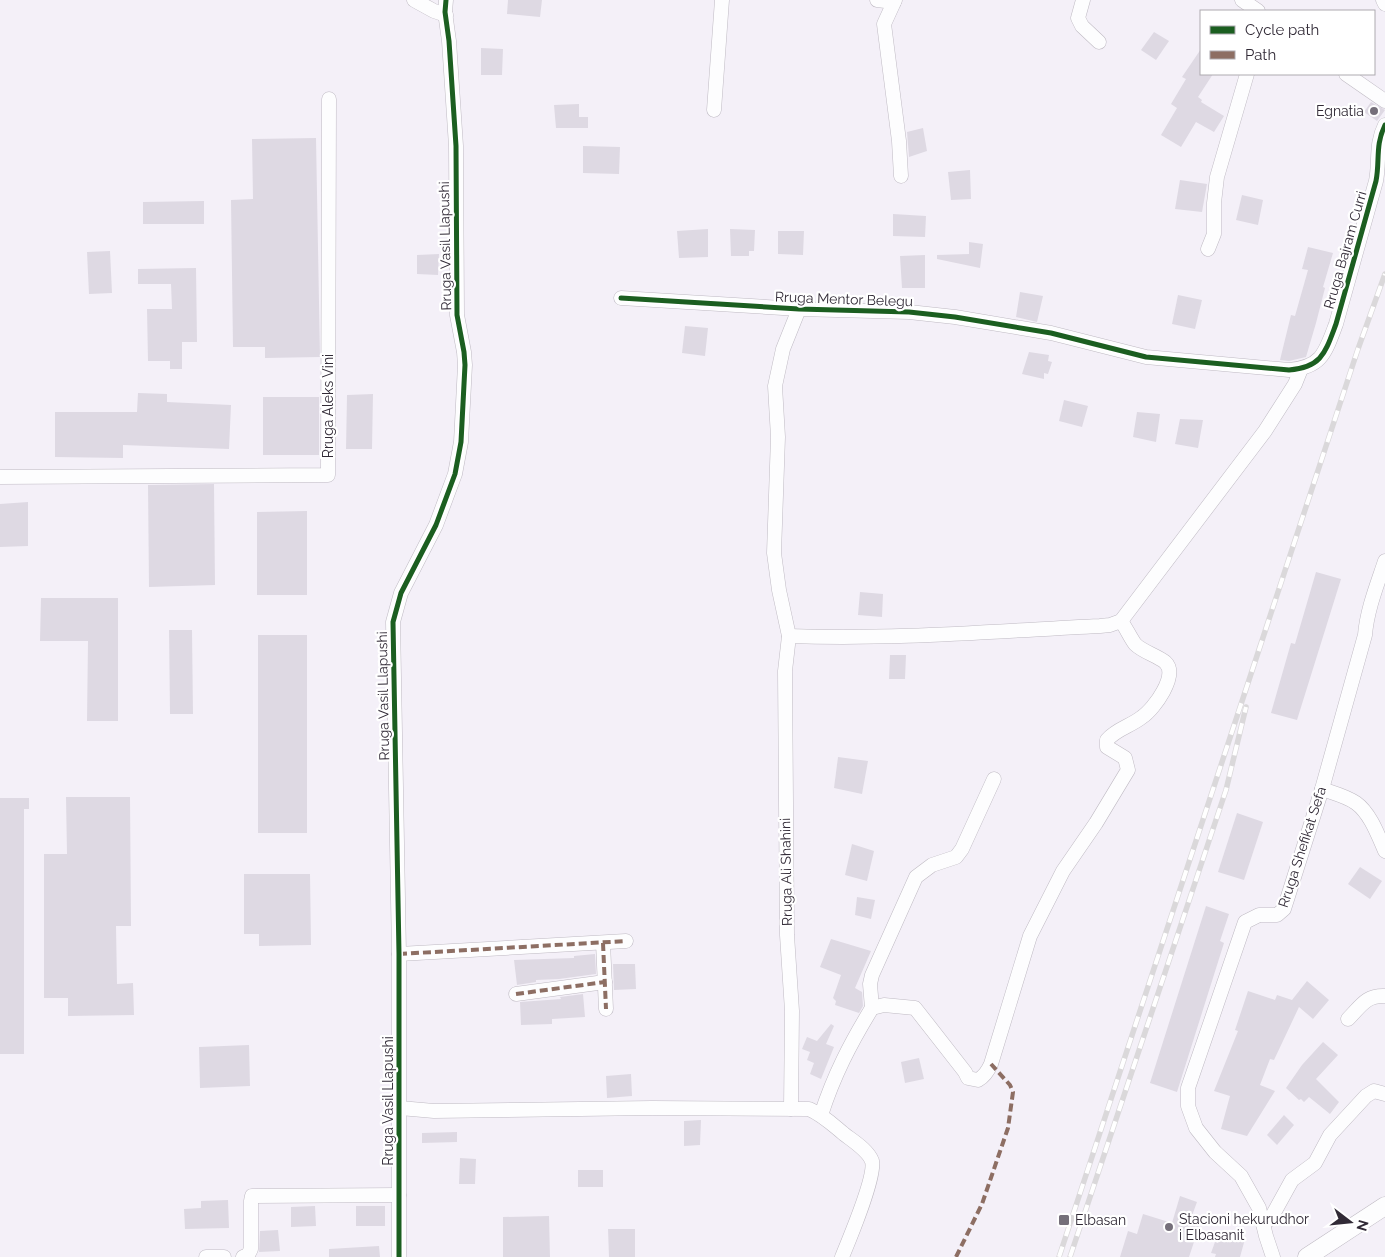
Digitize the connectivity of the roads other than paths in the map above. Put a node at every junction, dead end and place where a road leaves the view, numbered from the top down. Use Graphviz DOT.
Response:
graph roads {
  1 [pos="414,0"];
  2 [pos="446,0"];
  3 [pos="722,0"];
  4 [pos="877,0"];
  5 [pos="1083,0"];
  6 [pos="1242,0"];
  7 [pos="1383,0"];
  8 [pos="895,1"];
  9 [pos="1385,4"];
  10 [pos="1257,10"];
  11 [pos="446,15"];
  12 [pos="1099,42"];
  13 [pos="1247,75"];
  14 [pos="1347,75"];
  15 [pos="329,98"];
  16 [pos="1385,101"];
  17 [pos="714,110"];
  18 [pos="1385,125"];
  19 [pos="901,176"];
  20 [pos="1208,249"];
  21 [pos="621,298"];
  22 [pos="799,309"];
  23 [pos="1301,369"];
  24 [pos="0,477"];
  25 [pos="1385,561"];
  26 [pos="1121,621"];
  27 [pos="789,636"];
  28 [pos="994,778"];
  29 [pos="1322,790"];
  30 [pos="1385,850"];
  31 [pos="626,941"];
  32 [pos="603,943"];
  33 [pos="399,954"];
  34 [pos="605,982"];
  35 [pos="516,994"];
  36 [pos="1385,996"];
  37 [pos="872,1008"];
  38 [pos="606,1009"];
  39 [pos="1348,1019"];
  40 [pos="1385,1094"];
  41 [pos="400,1108"];
  42 [pos="791,1108"];
  43 [pos="821,1115"];
  44 [pos="399,1195"];
  45 [pos="1385,1206"];
  46 [pos="1263,1224"];
  47 [pos="206,1257"];
  48 [pos="224,1257"];
  49 [pos="243,1257"];
  50 [pos="399,1257"];
  51 [pos="842,1257"];
  52 [pos="1273,1257"];
  53 [pos="1307,1257"];
  1 -- 11 [label="street"];
  2 -- 11 [label="street, Rruga Vasil Llapushi"];
  3 -- 17 [label="street"];
  4 -- 8 [label="street"];
  5 -- 12 [label="street"];
  6 -- 10 [label="street"];
  7 -- 9 [label="street"];
  8 -- 19 [label="street"];
  11 -- 33 [label="street, Rruga Vasil Llapushi"];
  13 -- 20 [label="street"];
  14 -- 16 [label="street"];
  15 -- 24 [label="street, Rruga Aleks Vini"];
  18 -- 23 [label="street, Rruga Bajram Curri"];
  21 -- 22 [label="street, Rruga Mentor Belegu"];
  22 -- 23 [label="street, Rruga Mentor Belegu"];
  22 -- 27 [label="street, Rruga Ali Shahini"];
  23 -- 26 [label="street"];
  25 -- 29 [label="street, Rruga Shefikat Sefa"];
  26 -- 27 [label="street"];
  26 -- 37 [label="street"];
  27 -- 42 [label="street, Rruga Ali Shahini"];
  28 -- 37 [label="street"];
  29 -- 30 [label="street"];
  29 -- 46 [label="street, Rruga Shefikat Sefa"];
  31 -- 32 [label="street"];
  32 -- 33 [label="street"];
  32 -- 34 [label="street"];
  33 -- 41 [label="street, Rruga Vasil Llapushi"];
  34 -- 35 [label="street"];
  34 -- 38 [label="street"];
  36 -- 39 [label="street"];
  37 -- 43 [label="street"];
  40 -- 46 [label="street"];
  41 -- 42 [label="street"];
  41 -- 44 [label="street, Rruga Vasil Llapushi"];
  42 -- 43 [label="street"];
  43 -- 51 [label="street"];
  44 -- 49 [label="street"];
  44 -- 50 [label="street, Rruga Vasil Llapushi"];
  45 -- 53 [label="main road"];
  46 -- 52 [label="street, Rruga Shefikat Sefa"];
  47 -- 48 [label="street"];
}
